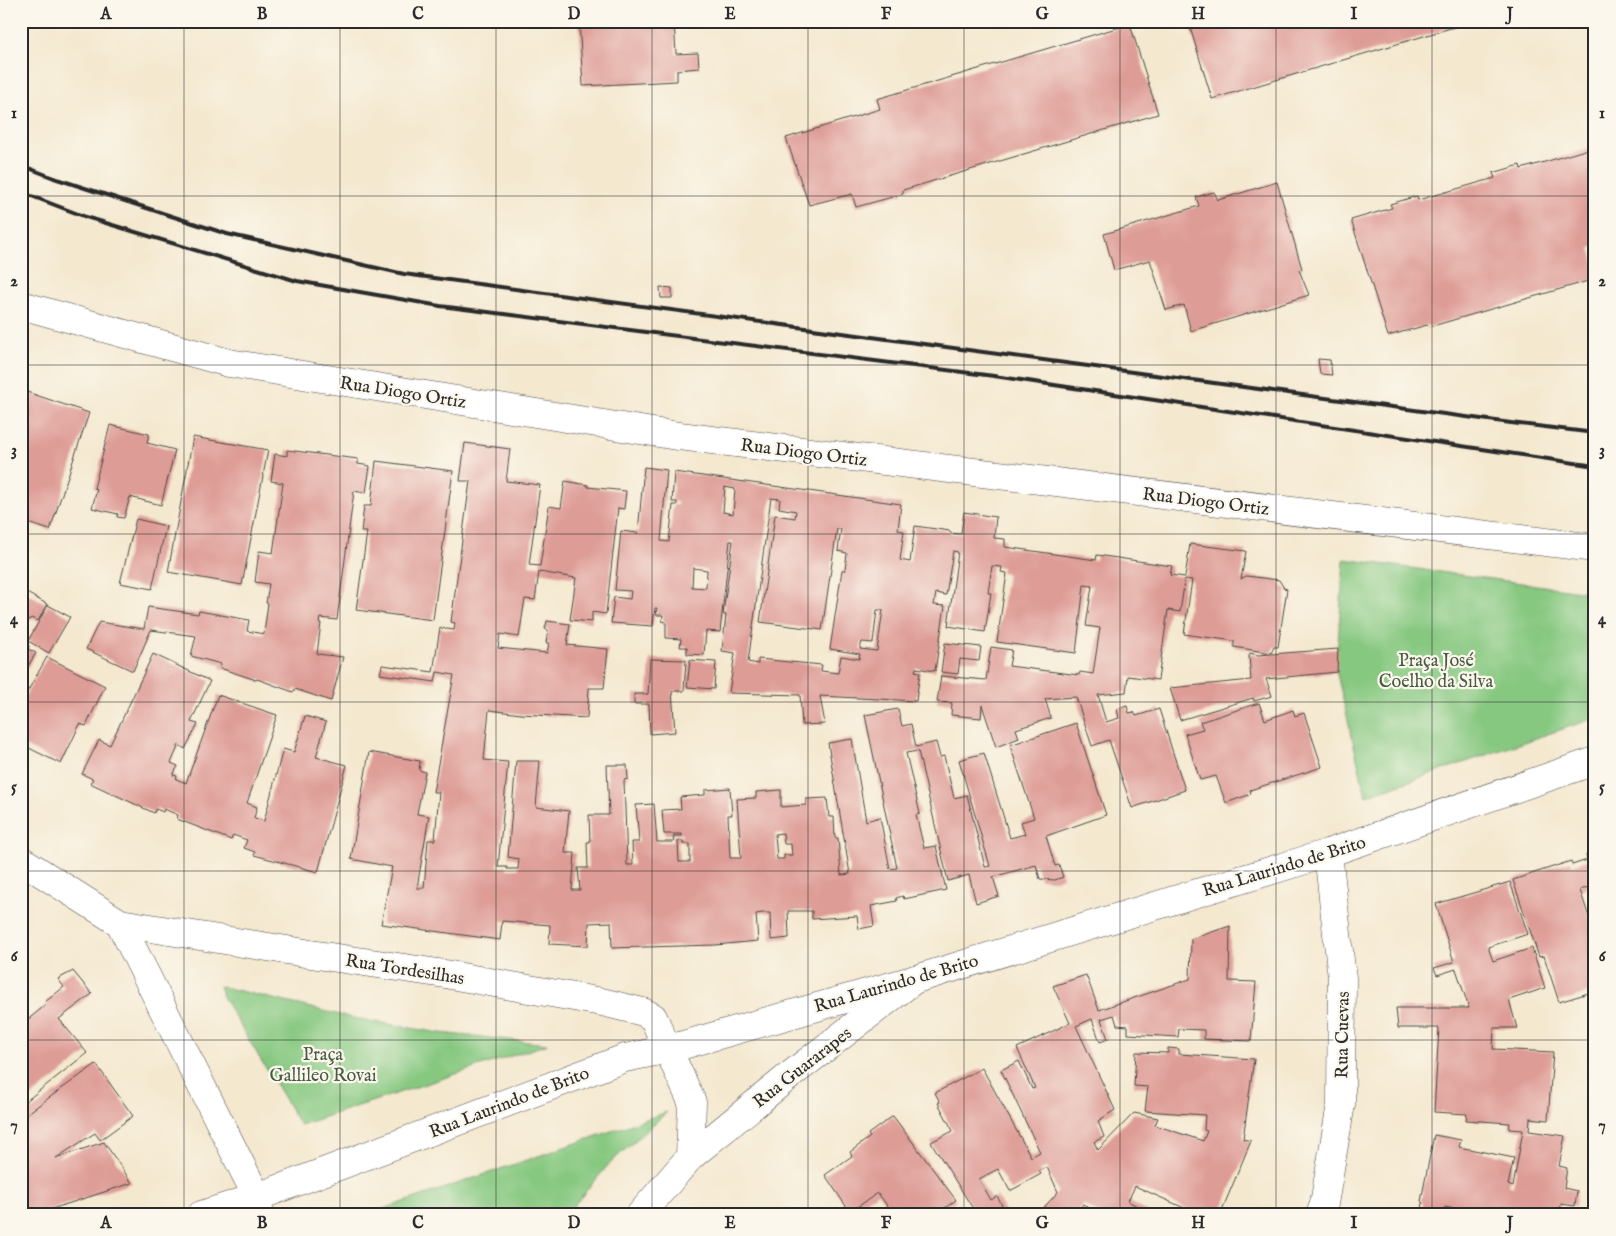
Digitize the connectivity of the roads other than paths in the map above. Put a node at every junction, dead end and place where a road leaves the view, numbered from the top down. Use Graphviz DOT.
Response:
graph roads {
  1 [pos="21,305"];
  2 [pos="1595,548"];
  3 [pos="1595,761"];
  4 [pos="1328,853"];
  5 [pos="21,860"];
  6 [pos="120,923"];
  7 [pos="916,979"];
  8 [pos="669,1049"];
  9 [pos="690,1157"];
  10 [pos="258,1206"];
  11 [pos="201,1215"];
  12 [pos="640,1215"];
  13 [pos="1320,1215"];
  1 -- 2 [label="street, Rua Diogo Ortiz"];
  3 -- 4 [label="street, Rua Laurindo de Brito"];
  4 -- 7 [label="street, Rua Laurindo de Brito"];
  4 -- 13 [label="street, Rua Cuevas"];
  5 -- 6 [label="street, Rua Tordesilhas"];
  6 -- 8 [label="street, Rua Tordesilhas"];
  6 -- 10 [label="street"];
  7 -- 8 [label="street, Rua Laurindo de Brito"];
  7 -- 9 [label="street, Rua Guararapes"];
  8 -- 9 [label="street"];
  8 -- 10 [label="street, Rua Laurindo de Brito"];
  9 -- 12 [label="street, Rua Guararapes"];
  10 -- 11 [label="street, Rua Laurindo de Brito"];
}
